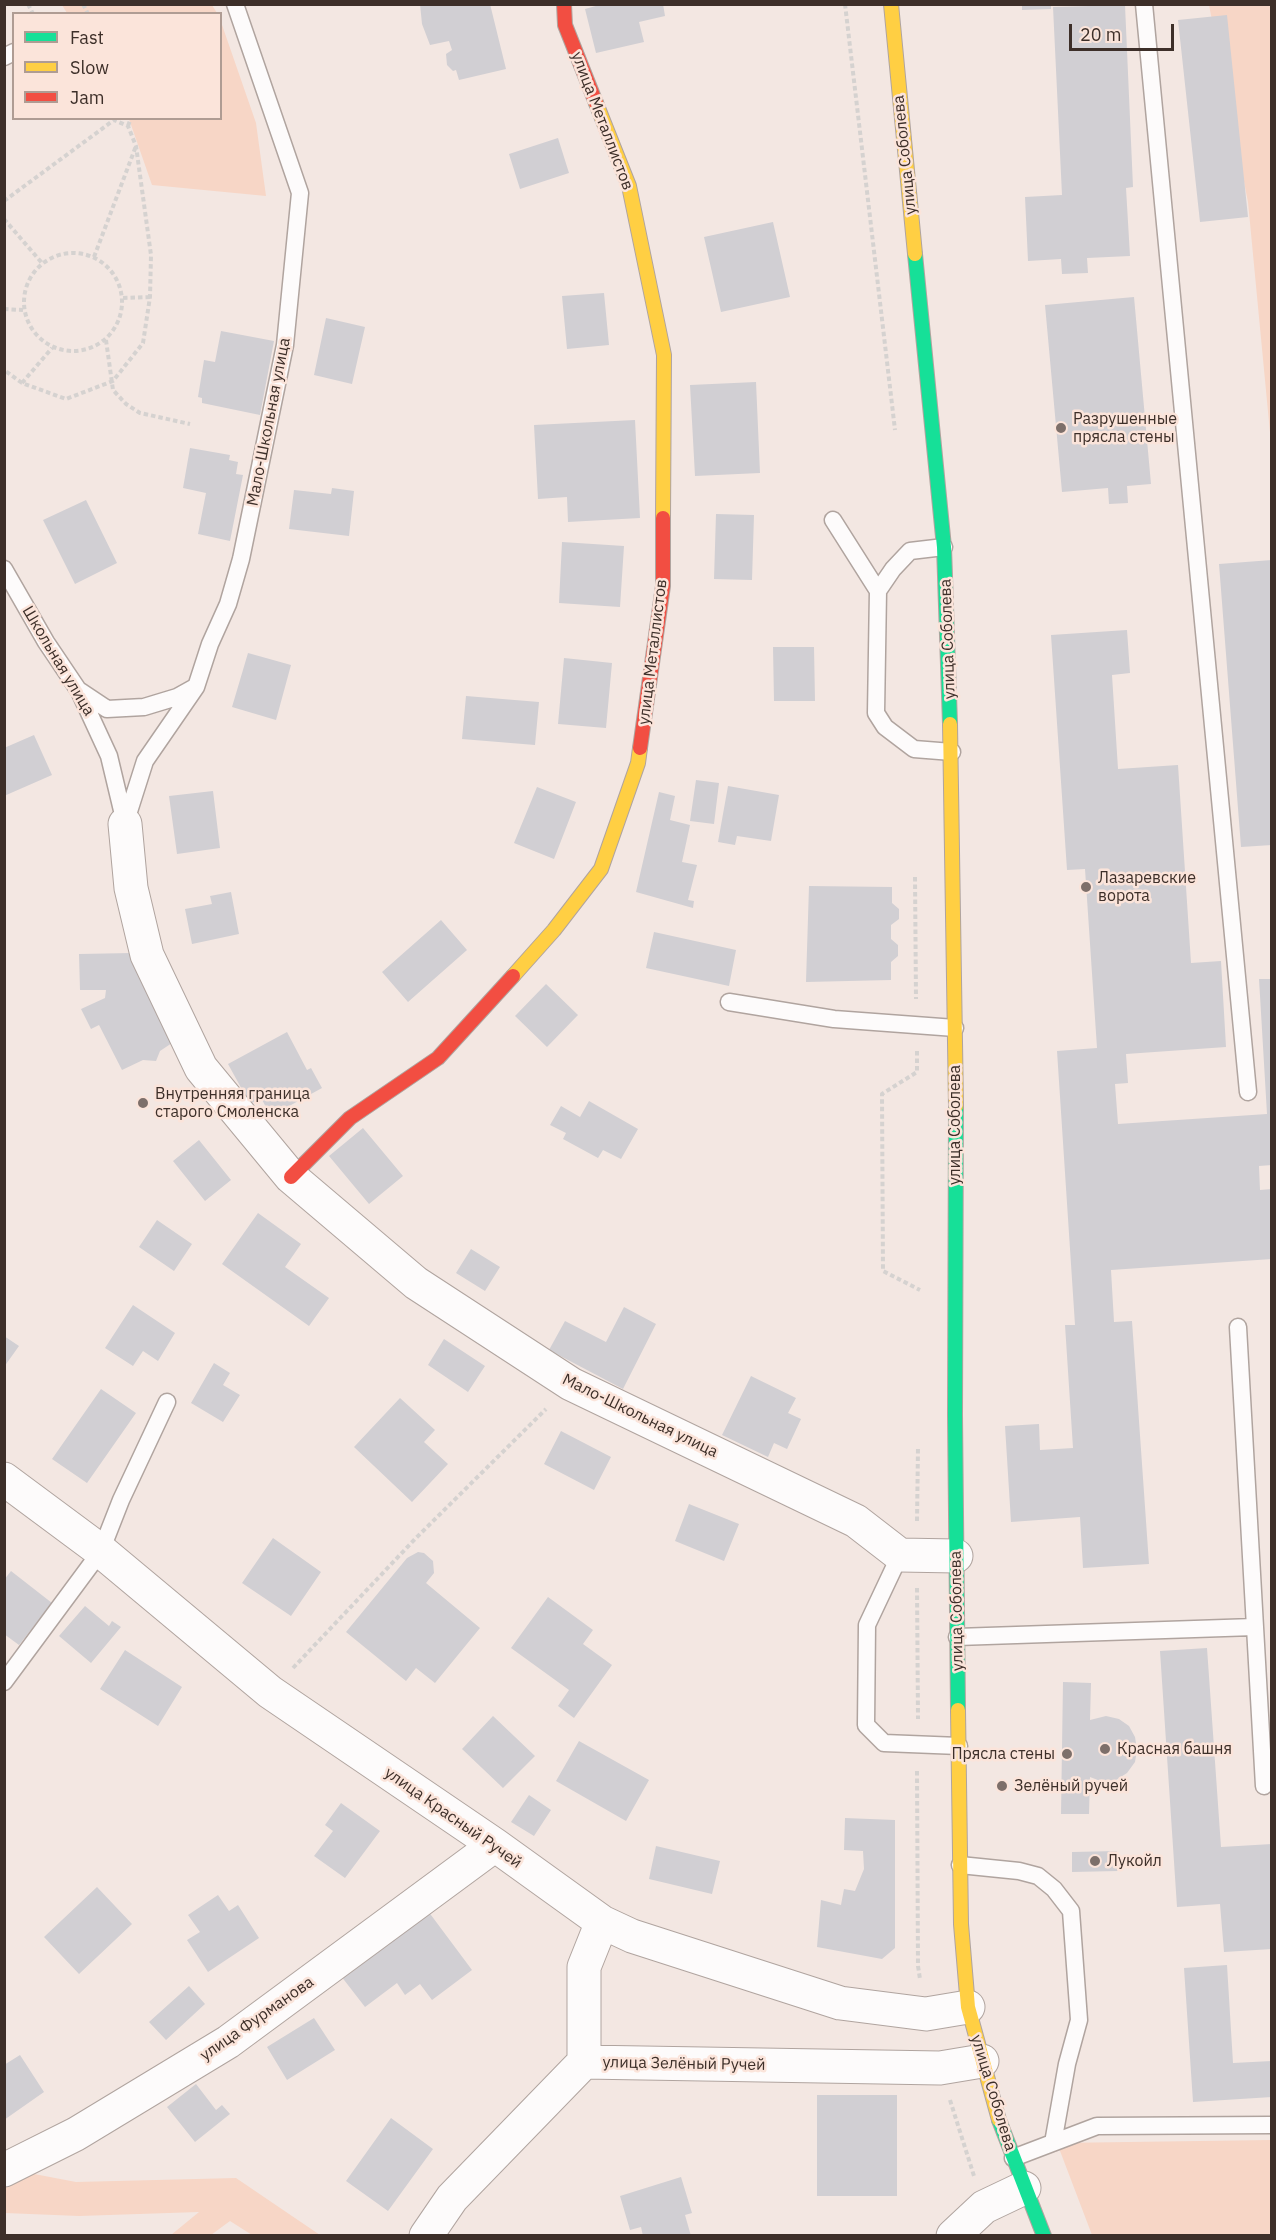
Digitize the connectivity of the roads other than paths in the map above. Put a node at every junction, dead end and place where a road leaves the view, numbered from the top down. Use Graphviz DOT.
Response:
graph roads {
  1 [pos="235,4"];
  2 [pos="564,4"];
  3 [pos="891,4"];
  4 [pos="1144,4"];
  5 [pos="833,520"];
  6 [pos="944,548"];
  7 [pos="4,569"];
  8 [pos="878,591"];
  9 [pos="196,687"];
  10 [pos="79,691"];
  11 [pos="952,752"];
  12 [pos="125,824"];
  13 [pos="729,1002"];
  14 [pos="955,1028"];
  15 [pos="1248,1092"];
  16 [pos="291,1177"];
  17 [pos="1238,1327"];
  18 [pos="167,1402"];
  19 [pos="4,1479"];
  20 [pos="101,1551"];
  21 [pos="909,1556"];
  22 [pos="956,1556"];
  23 [pos="1254,1627"];
  24 [pos="957,1637"];
  25 [pos="4,1682"];
  26 [pos="959,1746"];
  27 [pos="1264,1786"];
  28 [pos="495,1845"];
  29 [pos="960,1865"];
  30 [pos="602,1922"];
  31 [pos="968,2007"];
  32 [pos="982,2061"];
  33 [pos="584,2062"];
  34 [pos="1272,2125"];
  35 [pos="1053,2143"];
  36 [pos="4,2170"];
  37 [pos="1019,2173"];
  38 [pos="426,2235"];
  39 [pos="953,2235"];
  40 [pos="1044,2235"];
  1 -- 9 [label="lane, Мало-Школьная улица"];
  2 -- 16 [label="main road, улица Металлистов"];
  3 -- 6 [label="main road, улица Соболева"];
  4 -- 15 [label="lane"];
  5 -- 8 [label="lane"];
  6 -- 8 [label="lane"];
  6 -- 11 [label="main road, улица Соболева"];
  7 -- 10 [label="lane, Школьная улица"];
  8 -- 11 [label="lane"];
  9 -- 10 [label="lane"];
  9 -- 12 [label="lane, Мало-Школьная улица"];
  10 -- 12 [label="lane, Школьная улица"];
  11 -- 14 [label="main road, улица Соболева"];
  12 -- 16 [label="street, Мало-Школьная улица"];
  13 -- 14 [label="lane"];
  14 -- 22 [label="main road, улица Соболева"];
  16 -- 21 [label="street, Мало-Школьная улица"];
  17 -- 23 [label="lane"];
  18 -- 20 [label="lane"];
  19 -- 20 [label="street, улица Красный Ручей"];
  20 -- 25 [label="lane"];
  20 -- 28 [label="street, улица Красный Ручей"];
  21 -- 22 [label="street"];
  21 -- 26 [label="lane"];
  22 -- 24 [label="main road, улица Соболева"];
  23 -- 24 [label="lane"];
  23 -- 27 [label="lane"];
  24 -- 26 [label="main road, улица Соболева"];
  26 -- 29 [label="main road, улица Соболева"];
  28 -- 30 [label="street, улица Красный Ручей"];
  28 -- 36 [label="street, улица Фурманова"];
  29 -- 31 [label="main road, улица Соболева"];
  29 -- 35 [label="lane"];
  30 -- 31 [label="street, улица Красный Ручей"];
  30 -- 33 [label="street"];
  31 -- 32 [label="main road, улица Соболева"];
  32 -- 33 [label="street, улица Зелёный Ручей"];
  32 -- 37 [label="main road, улица Соболева"];
  33 -- 38 [label="street, улица Зелёный Ручей"];
  34 -- 35 [label="lane"];
  35 -- 37 [label="lane"];
  37 -- 39 [label="street"];
  37 -- 40 [label="main road, улица Соболева"];
}
